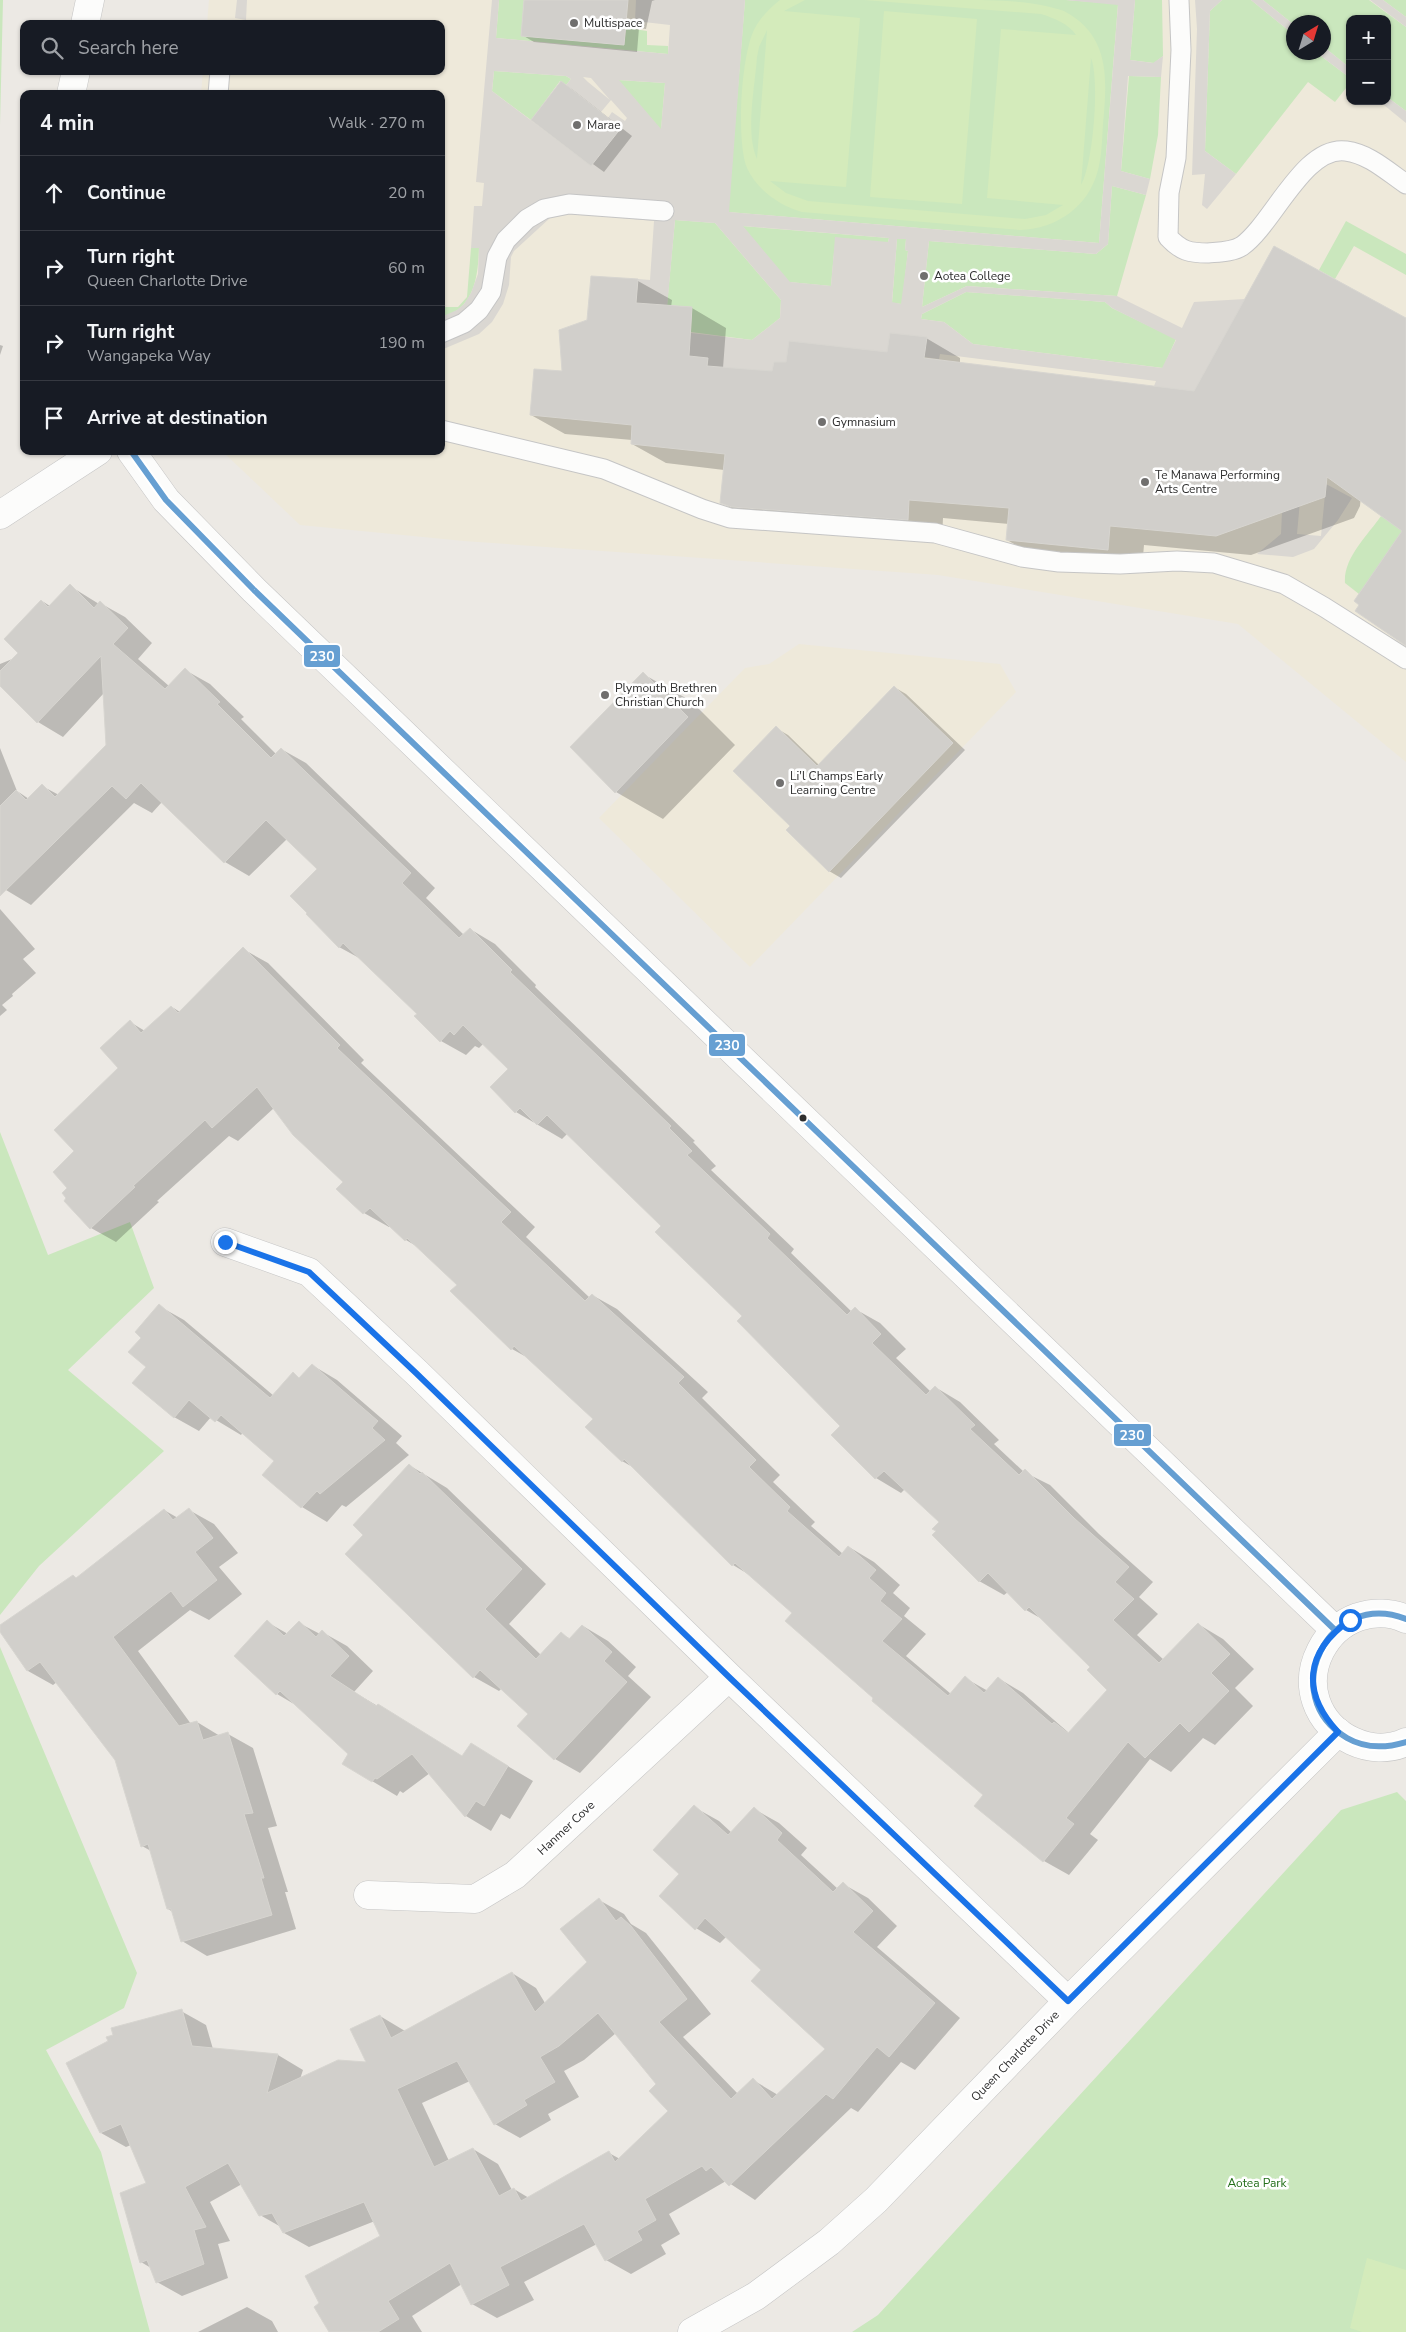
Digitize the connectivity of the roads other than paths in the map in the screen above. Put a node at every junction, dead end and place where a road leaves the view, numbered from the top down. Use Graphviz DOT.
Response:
graph roads {
  1 [pos="90,0"];
  2 [pos="1180,0"];
  3 [pos="86,20"];
  4 [pos="75,75"];
  5 [pos="220,75"];
  6 [pos="72,90"];
  7 [pos="218,90"];
  8 [pos="1406,184"];
  9 [pos="664,211"];
  10 [pos="445,331"];
  11 [pos="445,431"];
  12 [pos="92,455"];
  13 [pos="134,455"];
  14 [pos="0,515"];
  15 [pos="1406,659"];
  16 [pos="225,1242"];
  17 [pos="1406,1619"];
  18 [pos="1335,1630"];
  19 [pos="729,1677"];
  20 [pos="1338,1732"];
  21 [pos="1406,1742"];
  22 [pos="368,1895"];
  23 [pos="1068,2001"];
  24 [pos="692,2332"];
  1 -- 3 [label="street"];
  2 -- 8 [label="lane"];
  4 -- 6 [label="street"];
  5 -- 7 [label="lane"];
  9 -- 10 [label="lane"];
  11 -- 15 [label="lane"];
  12 -- 14 [label="street"];
  13 -- 18 [label="street"];
  16 -- 19 [label="street"];
  17 -- 18 [label="street"];
  18 -- 20 [label="street"];
  19 -- 22 [label="street, Hanmer Cove"];
  19 -- 23 [label="street"];
  20 -- 21 [label="street"];
  20 -- 23 [label="street, Queen Charlotte Drive"];
  23 -- 24 [label="street, Queen Charlotte Drive"];
}
